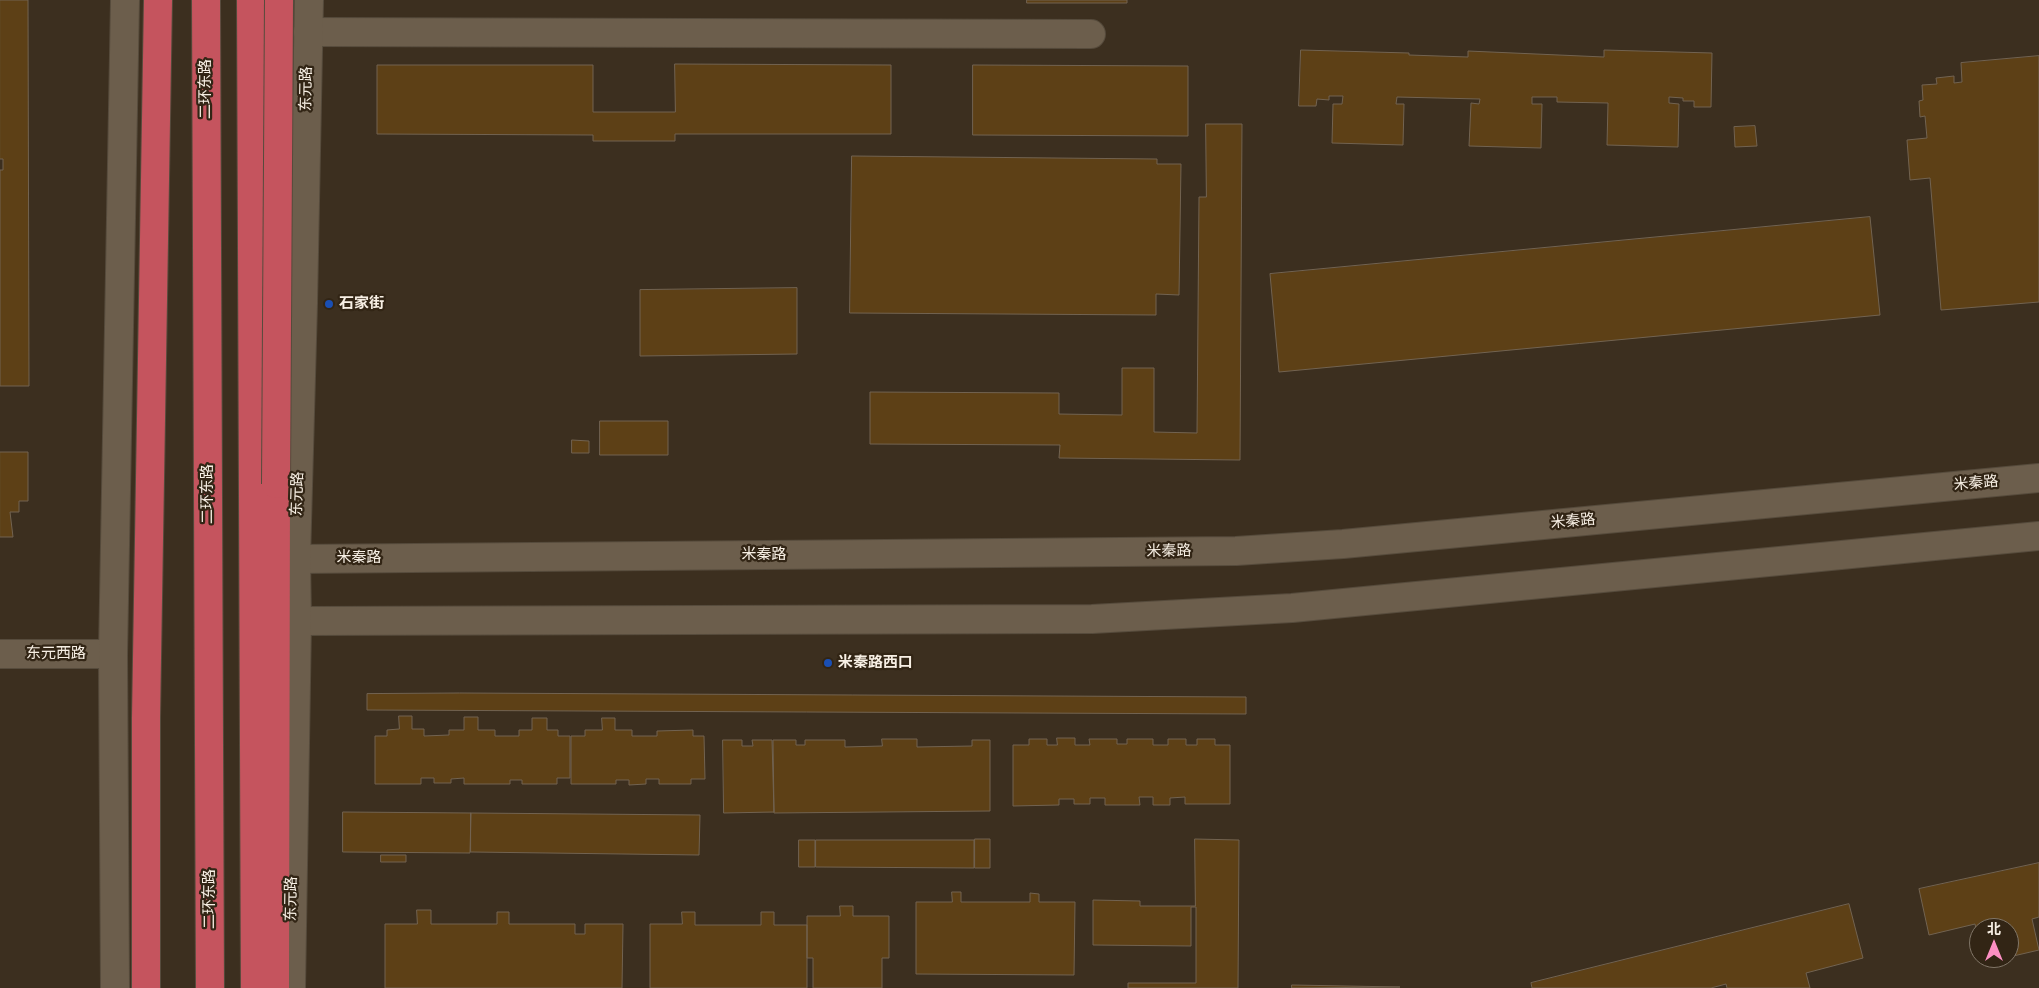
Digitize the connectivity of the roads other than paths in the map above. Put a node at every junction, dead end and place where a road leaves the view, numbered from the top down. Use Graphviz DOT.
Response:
graph roads {
  1 [pos="125,0"];
  2 [pos="158,0"];
  3 [pos="206,0"];
  4 [pos="251,0"];
  5 [pos="279,0"];
  6 [pos="309,0"];
  7 [pos="308,32"];
  8 [pos="1091,34"];
  9 [pos="2039,478"];
  10 [pos="2039,536"];
  11 [pos="296,559"];
  12 [pos="297,621"];
  13 [pos="0,654"];
  14 [pos="113,654"];
  15 [pos="116,988"];
  16 [pos="146,988"];
  17 [pos="210,988"];
  18 [pos="255,988"];
  19 [pos="275,988"];
  20 [pos="291,988"];
  1 -- 14 [label="street"];
  2 -- 16 [label="highway"];
  3 -- 17 [label="highway, 二环东路"];
  4 -- 18 [label="highway"];
  5 -- 19 [label="highway, bridge"];
  6 -- 7 [label="street, 东元路"];
  7 -- 8 [label="street"];
  7 -- 11 [label="street, 东元路"];
  9 -- 11 [label="street, 米秦路"];
  10 -- 12 [label="street"];
  11 -- 12 [label="street, 东元路"];
  12 -- 20 [label="street, 东元路"];
  13 -- 14 [label="street, 东元西路"];
  14 -- 15 [label="street"];
}
